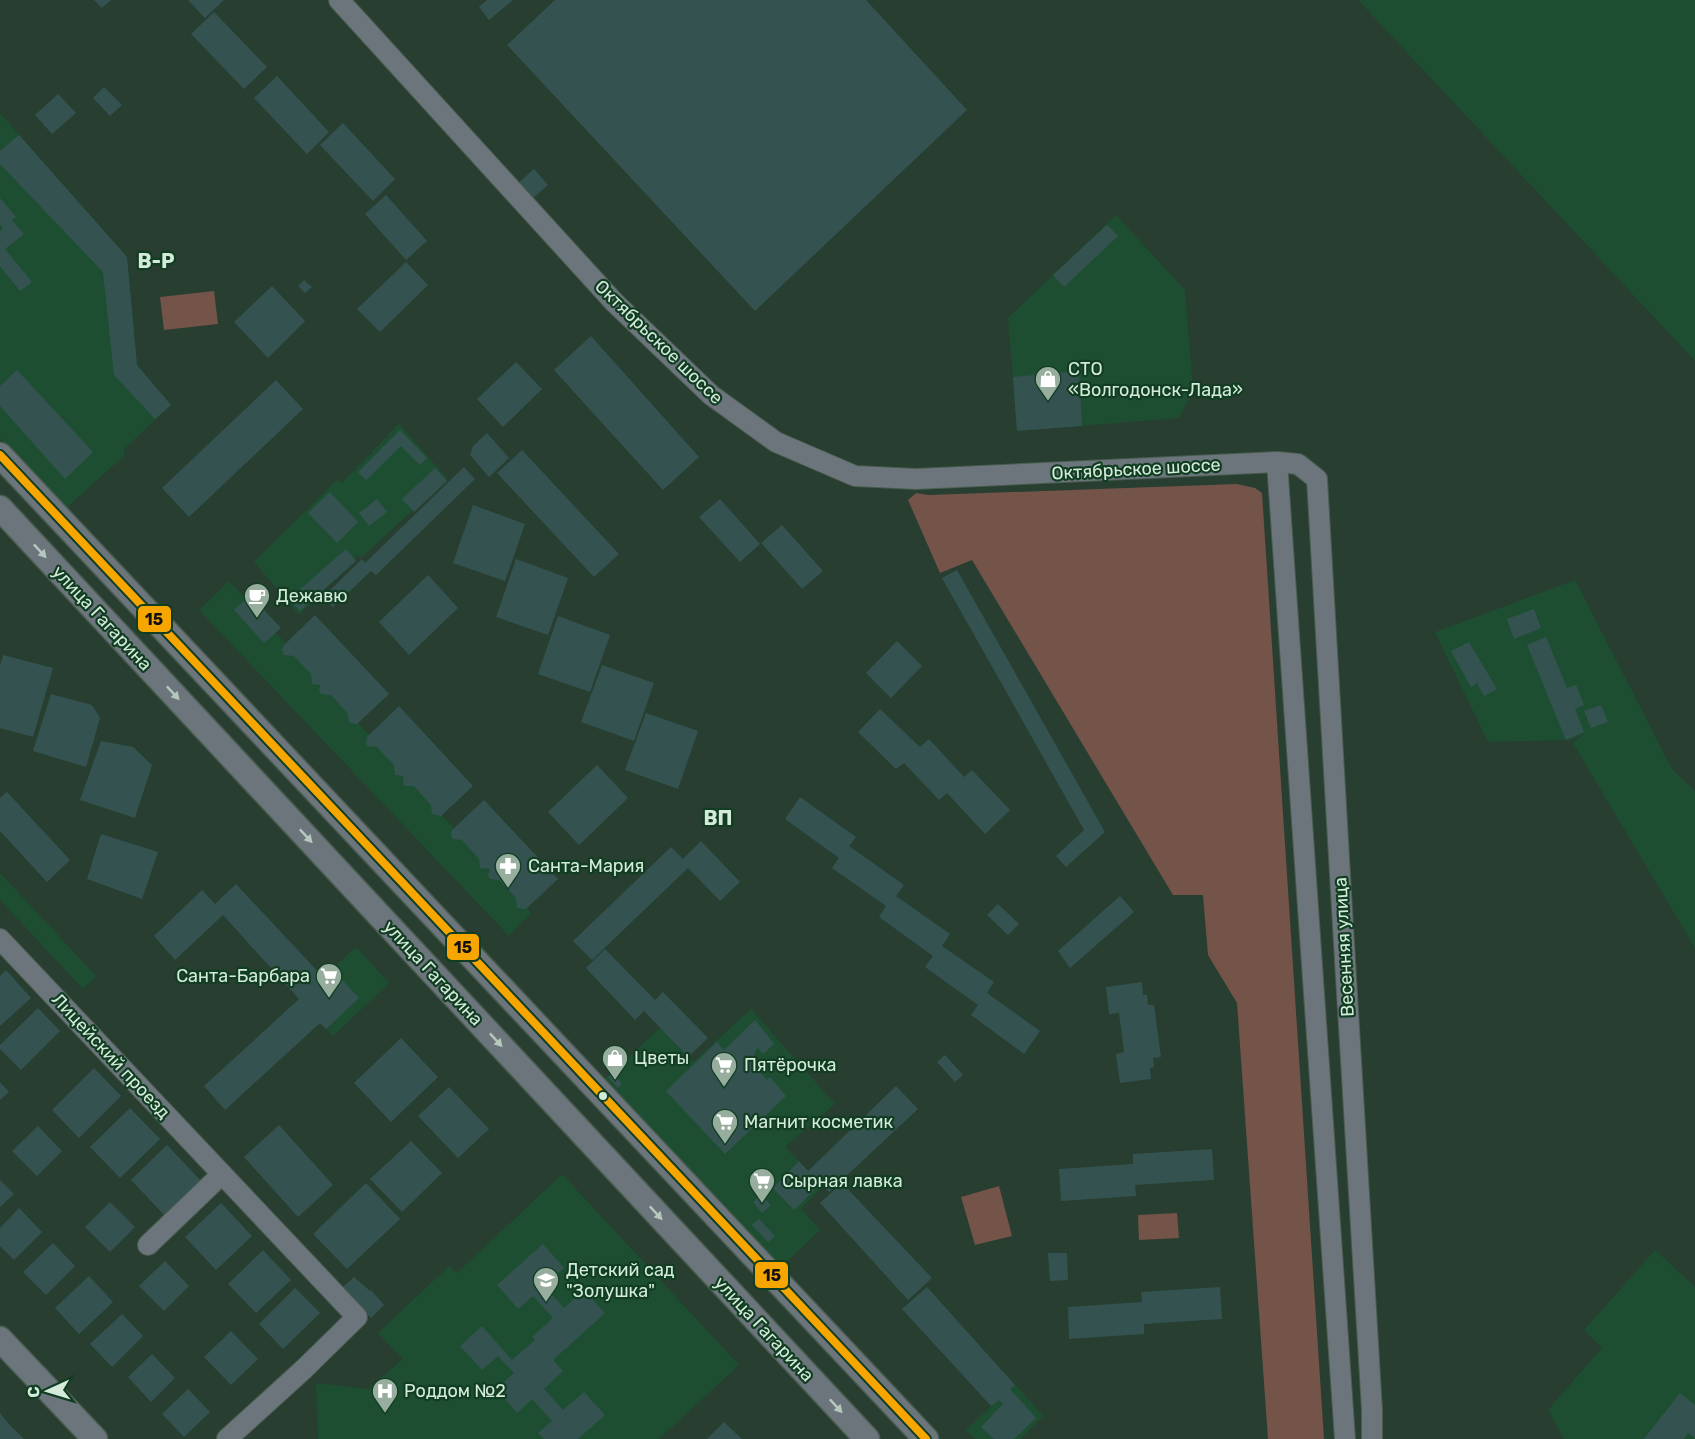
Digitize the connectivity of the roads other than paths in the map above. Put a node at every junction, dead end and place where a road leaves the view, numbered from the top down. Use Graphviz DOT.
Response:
graph roads {
  1 [pos="339,0"];
  2 [pos="0,455"];
  3 [pos="1277,462"];
  4 [pos="1299,464"];
  5 [pos="0,508"];
  6 [pos="0,939"];
  7 [pos="222,1174"];
  8 [pos="148,1245"];
  9 [pos="0,1339"];
  10 [pos="95,1439"];
  11 [pos="227,1439"];
  12 [pos="867,1439"];
  13 [pos="926,1439"];
  14 [pos="1345,1439"];
  15 [pos="1372,1439"];
  1 -- 3 [label="street, Октябрьское шоссе"];
  2 -- 13 [label="street, улица Гагарина"];
  3 -- 4 [label="street, Октябрьское шоссе"];
  3 -- 14 [label="street, Весенняя улица"];
  4 -- 15 [label="street, Весенняя улица"];
  5 -- 12 [label="street, улица Гагарина, one-way"];
  6 -- 7 [label="street, Лицейский проезд"];
  7 -- 8 [label="street"];
  7 -- 11 [label="street, Лицейский проезд"];
  9 -- 10 [label="street"];
}
